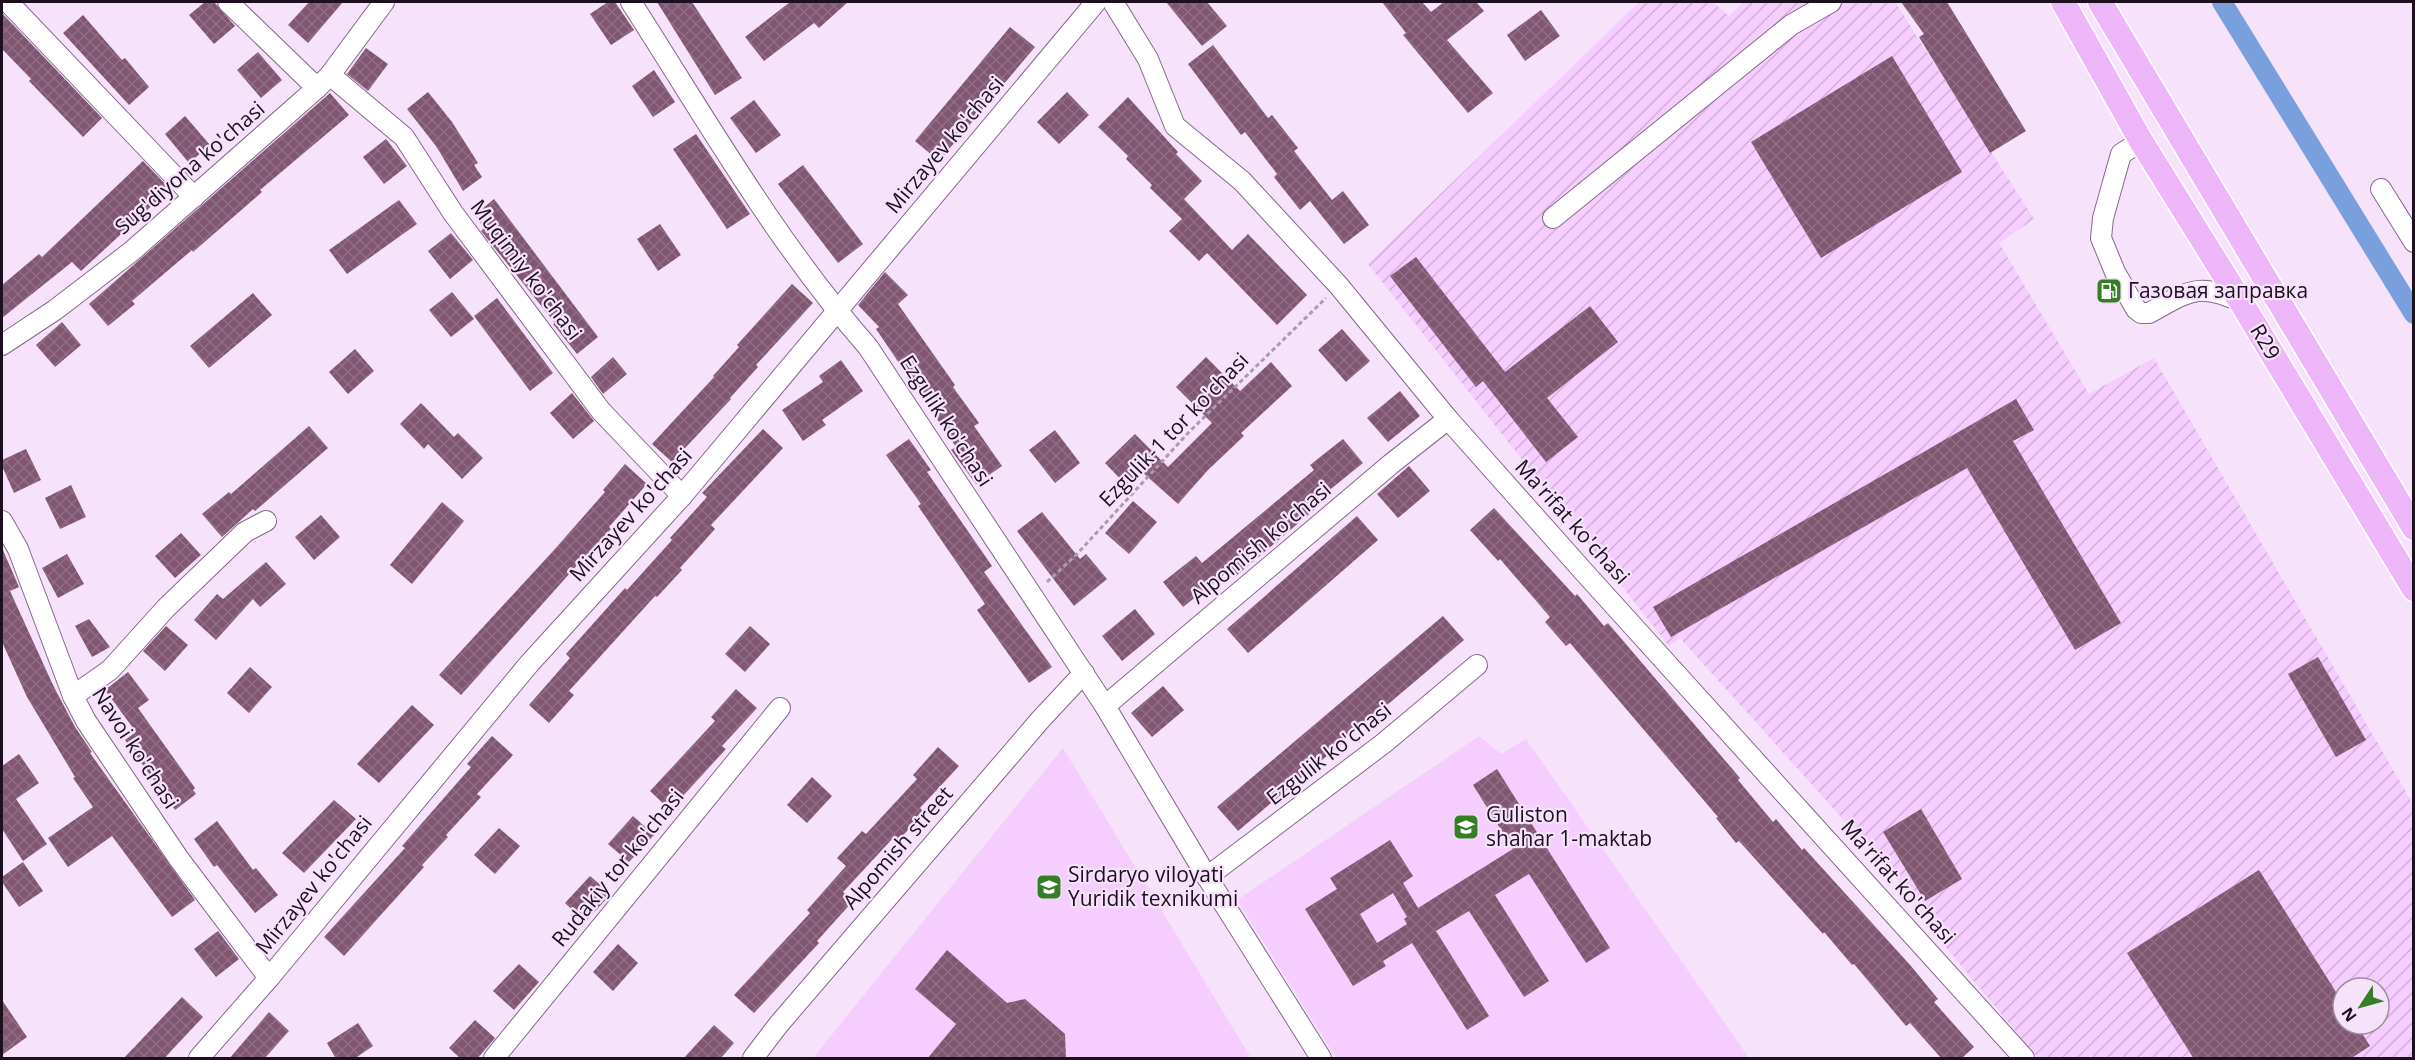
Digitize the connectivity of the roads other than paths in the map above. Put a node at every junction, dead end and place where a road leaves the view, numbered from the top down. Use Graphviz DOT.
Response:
graph roads {
  1 [pos="8,2"];
  2 [pos="228,2"];
  3 [pos="384,2"];
  4 [pos="631,2"];
  5 [pos="1096,2"];
  6 [pos="1113,2"];
  7 [pos="1831,2"];
  8 [pos="2064,2"];
  9 [pos="2100,2"];
  10 [pos="324,82"];
  11 [pos="2131,148"];
  12 [pos="2381,189"];
  13 [pos="194,197"];
  14 [pos="1553,218"];
  15 [pos="2414,242"];
  16 [pos="2241,302"];
  17 [pos="837,312"];
  18 [pos="2,345"];
  19 [pos="1448,419"];
  20 [pos="682,496"];
  21 [pos="2,521"];
  22 [pos="266,521"];
  23 [pos="2414,528"];
  24 [pos="2412,583"];
  25 [pos="1477,665"];
  26 [pos="1084,673"];
  27 [pos="73,696"];
  28 [pos="1105,706"];
  29 [pos="780,708"];
  30 [pos="1207,877"];
  31 [pos="269,978"];
  32 [pos="199,1059"];
  33 [pos="494,1059"];
  34 [pos="753,1059"];
  35 [pos="1321,1059"];
  36 [pos="2024,1059"];
  1 -- 13 [label="street"];
  2 -- 10 [label="street, Muqimiy ko'chasi"];
  3 -- 10 [label="street, Sug'diyona ko'chasi"];
  4 -- 17 [label="street, Ezgulik ko'chasi"];
  5 -- 17 [label="street, Mirzayev ko'chasi"];
  6 -- 19 [label="street, Ma'rifat ko'chasi"];
  7 -- 14 [label="street"];
  8 -- 11 [label="main road, R29"];
  9 -- 23 [label="main road, R29"];
  10 -- 13 [label="street, Sug'diyona ko'chasi"];
  10 -- 20 [label="street, Muqimiy ko'chasi"];
  11 -- 16 [label="main road, R29"];
  11 -- 16 [label="street"];
  12 -- 15 [label="street"];
  13 -- 18 [label="street, Sug'diyona ko'chasi"];
  16 -- 24 [label="main road, R29"];
  17 -- 20 [label="street, Mirzayev ko'chasi"];
  17 -- 26 [label="street, Ezgulik ko'chasi"];
  19 -- 28 [label="street, Alpomish ko'chasi"];
  19 -- 36 [label="street, Ma'rifat ko'chasi"];
  20 -- 31 [label="street, Mirzayev ko'chasi"];
  21 -- 27 [label="street, Navoi ko'chasi"];
  22 -- 27 [label="street"];
  25 -- 30 [label="street, Ezgulik ko'chasi"];
  26 -- 28 [label="street, Ezgulik ko'chasi"];
  26 -- 34 [label="street, Alpomish street"];
  27 -- 31 [label="street, Navoi ko'chasi"];
  28 -- 30 [label="street, Ezgulik ko'chasi"];
  29 -- 33 [label="street, Rudakiy tor ko'chasi"];
  30 -- 35 [label="street, Ezgulik ko'chasi"];
  31 -- 32 [label="street, Mirzayev ko'chasi"];
}
